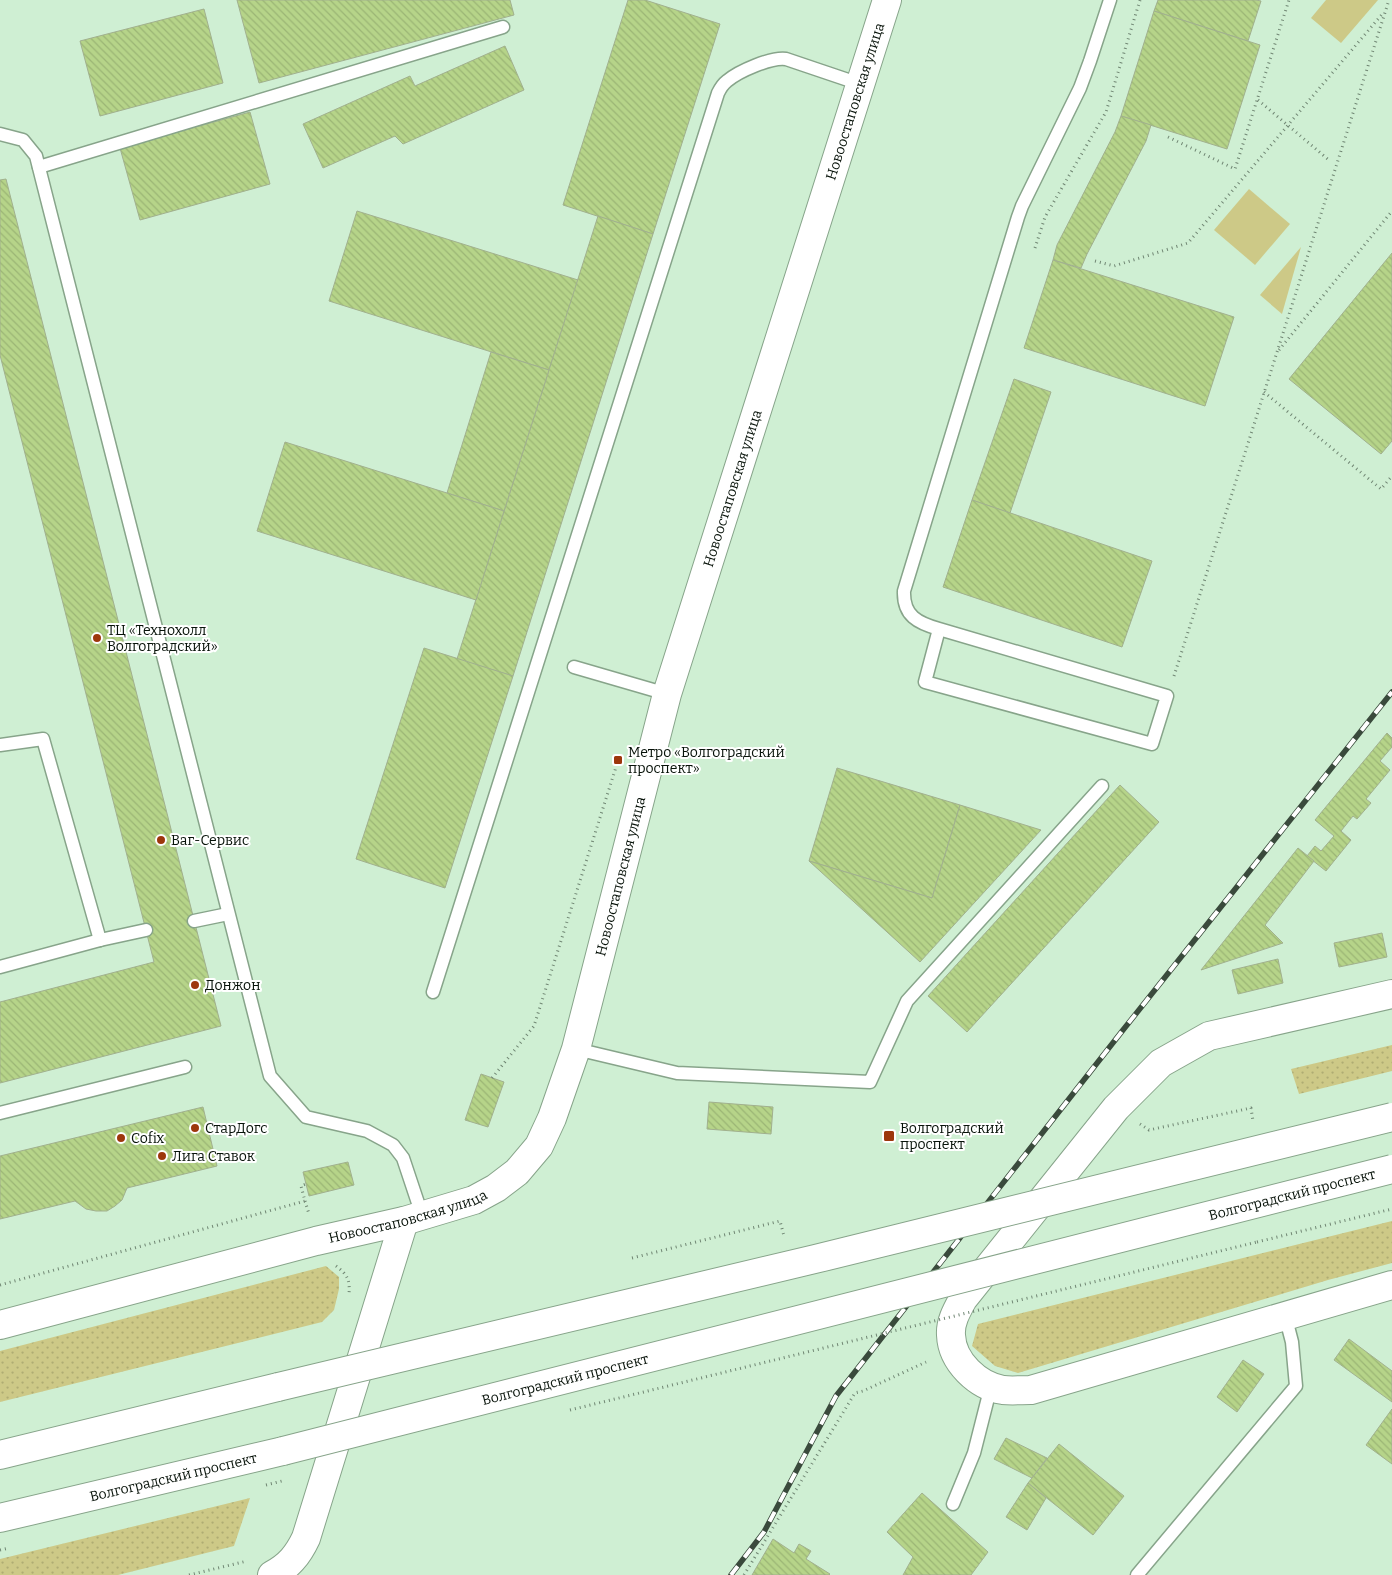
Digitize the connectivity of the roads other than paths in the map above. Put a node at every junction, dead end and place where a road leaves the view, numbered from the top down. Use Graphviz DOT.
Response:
graph roads {
  1 [pos="887,0"];
  2 [pos="1110,0"];
  3 [pos="503,27"];
  4 [pos="860,84"];
  5 [pos="0,134"];
  6 [pos="39,167"];
  7 [pos="939,629"];
  8 [pos="574,667"];
  9 [pos="667,694"];
  10 [pos="0,746"];
  11 [pos="1102,786"];
  12 [pos="228,914"];
  13 [pos="194,921"];
  14 [pos="146,930"];
  15 [pos="100,940"];
  16 [pos="0,967"];
  17 [pos="433,992"];
  18 [pos="1392,994"];
  19 [pos="576,1050"];
  20 [pos="185,1067"];
  21 [pos="0,1113"];
  22 [pos="1392,1117"];
  23 [pos="1392,1169"];
  24 [pos="413,1218"];
  25 [pos="1392,1285"];
  26 [pos="1285,1315"];
  27 [pos="0,1325"];
  28 [pos="991,1386"];
  29 [pos="0,1456"];
  30 [pos="953,1504"];
  31 [pos="0,1518"];
  32 [pos="272,1575"];
  33 [pos="1137,1575"];
  1 -- 4 [label="main road, Новоостаповская улица"];
  2 -- 7 [label="lane"];
  3 -- 6 [label="lane"];
  4 -- 9 [label="main road, Новоостаповская улица"];
  4 -- 17 [label="lane"];
  5 -- 6 [label="lane"];
  6 -- 12 [label="lane"];
  7 -- 7 [label="lane"];
  8 -- 9 [label="lane"];
  9 -- 19 [label="main road, Новоостаповская улица"];
  10 -- 15 [label="lane"];
  11 -- 19 [label="lane"];
  12 -- 13 [label="lane"];
  12 -- 24 [label="lane"];
  14 -- 15 [label="lane"];
  15 -- 16 [label="lane"];
  18 -- 28 [label="main road"];
  19 -- 24 [label="main road, Новоостаповская улица"];
  20 -- 21 [label="lane"];
  22 -- 29 [label="main road, bridge"];
  23 -- 31 [label="main road, Волгоградский проспект, bridge"];
  24 -- 27 [label="main road, Новоостаповская улица"];
  24 -- 32 [label="main road"];
  25 -- 26 [label="main road"];
  26 -- 28 [label="main road"];
  26 -- 33 [label="lane"];
  28 -- 30 [label="lane"];
}
